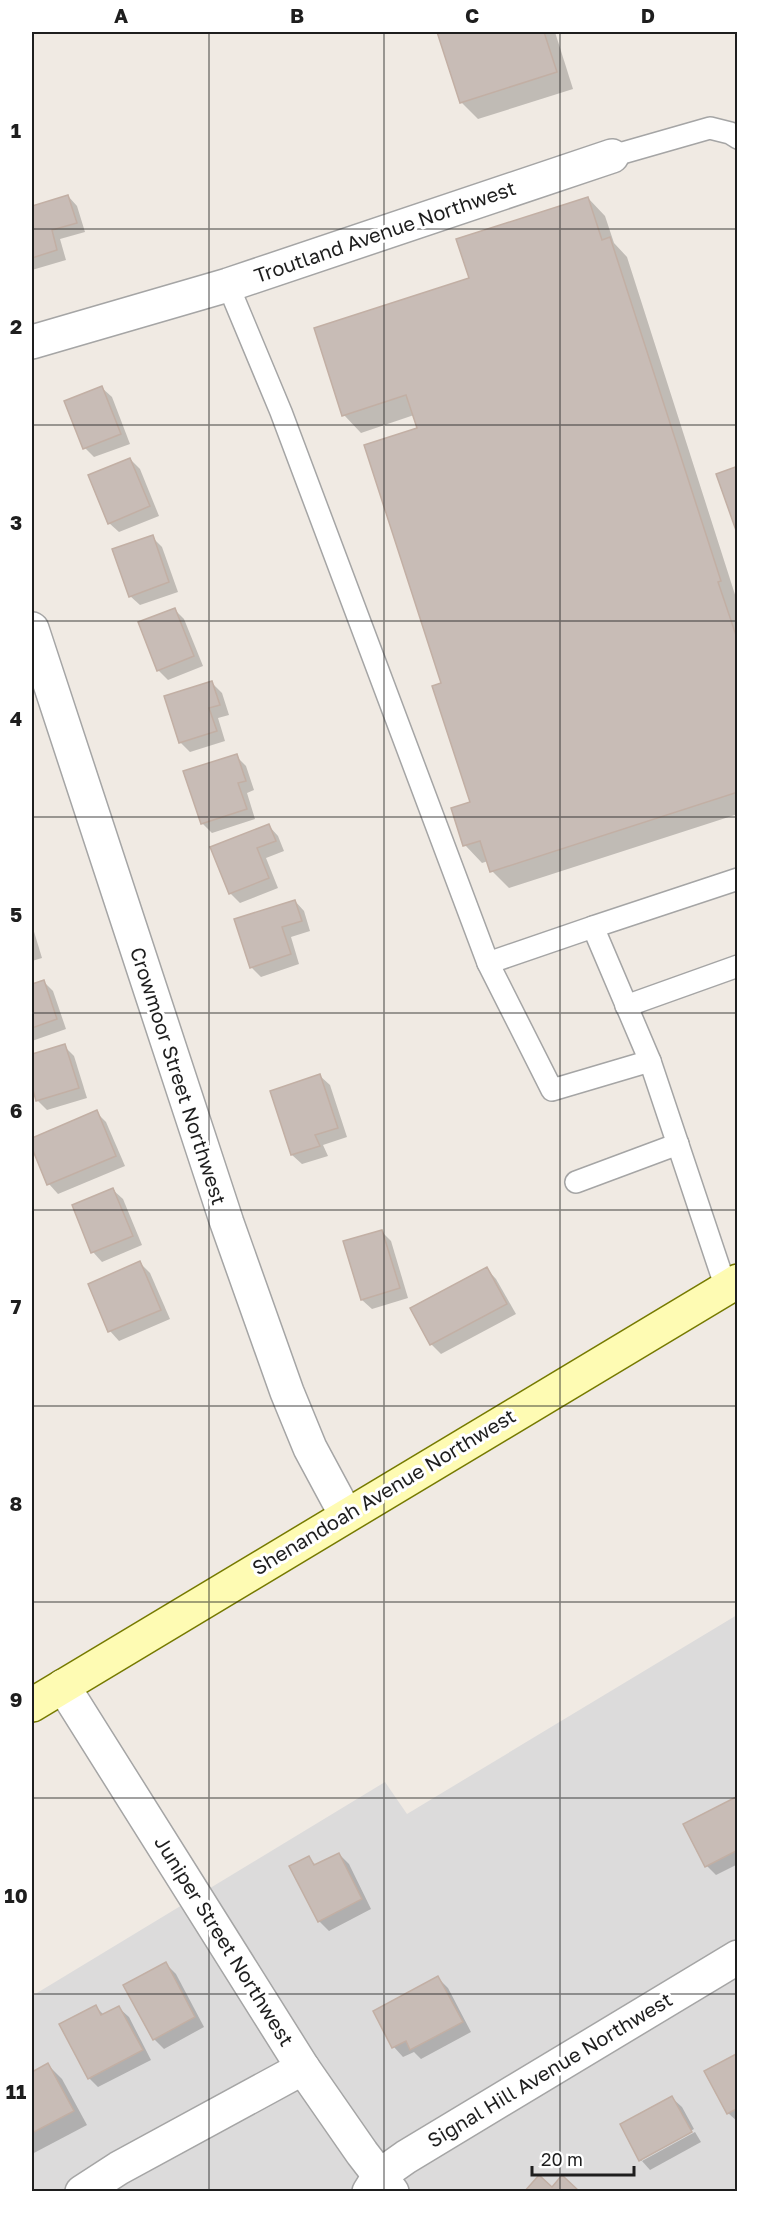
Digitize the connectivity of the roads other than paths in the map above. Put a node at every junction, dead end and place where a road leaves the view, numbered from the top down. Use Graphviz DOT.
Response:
graph roads {
  1 [pos="738,138"];
  2 [pos="612,156"];
  3 [pos="228,285"];
  4 [pos="32,342"];
  5 [pos="32,629"];
  6 [pos="738,879"];
  7 [pos="593,927"];
  8 [pos="488,963"];
  9 [pos="738,966"];
  10 [pos="626,1006"];
  11 [pos="650,1061"];
  12 [pos="678,1144"];
  13 [pos="576,1182"];
  14 [pos="732,1284"];
  15 [pos="346,1515"];
  16 [pos="63,1686"];
  17 [pos="32,1705"];
  18 [pos="738,1956"];
  19 [pos="303,2067"];
  20 [pos="380,2186"];
  21 [pos="82,2192"];
  1 -- 2 [label="lane, Troutland Avenue Northwest"];
  2 -- 3 [label="street, Troutland Avenue Northwest"];
  3 -- 4 [label="street, Troutland Avenue Northwest"];
  3 -- 8 [label="lane"];
  5 -- 15 [label="street, Crowmoor Street Northwest"];
  6 -- 7 [label="lane"];
  7 -- 8 [label="lane"];
  7 -- 10 [label="lane"];
  8 -- 11 [label="lane"];
  9 -- 10 [label="lane"];
  10 -- 11 [label="lane"];
  11 -- 12 [label="lane"];
  12 -- 13 [label="lane"];
  12 -- 14 [label="lane"];
  14 -- 15 [label="main road, Shenandoah Avenue Northwest"];
  15 -- 16 [label="main road, Shenandoah Avenue Northwest"];
  16 -- 17 [label="main road, Shenandoah Avenue Northwest"];
  16 -- 19 [label="street, Juniper Street Northwest"];
  18 -- 20 [label="street, Signal Hill Avenue Northwest"];
  19 -- 20 [label="street, Juniper Street Northwest"];
  19 -- 21 [label="street"];
}
